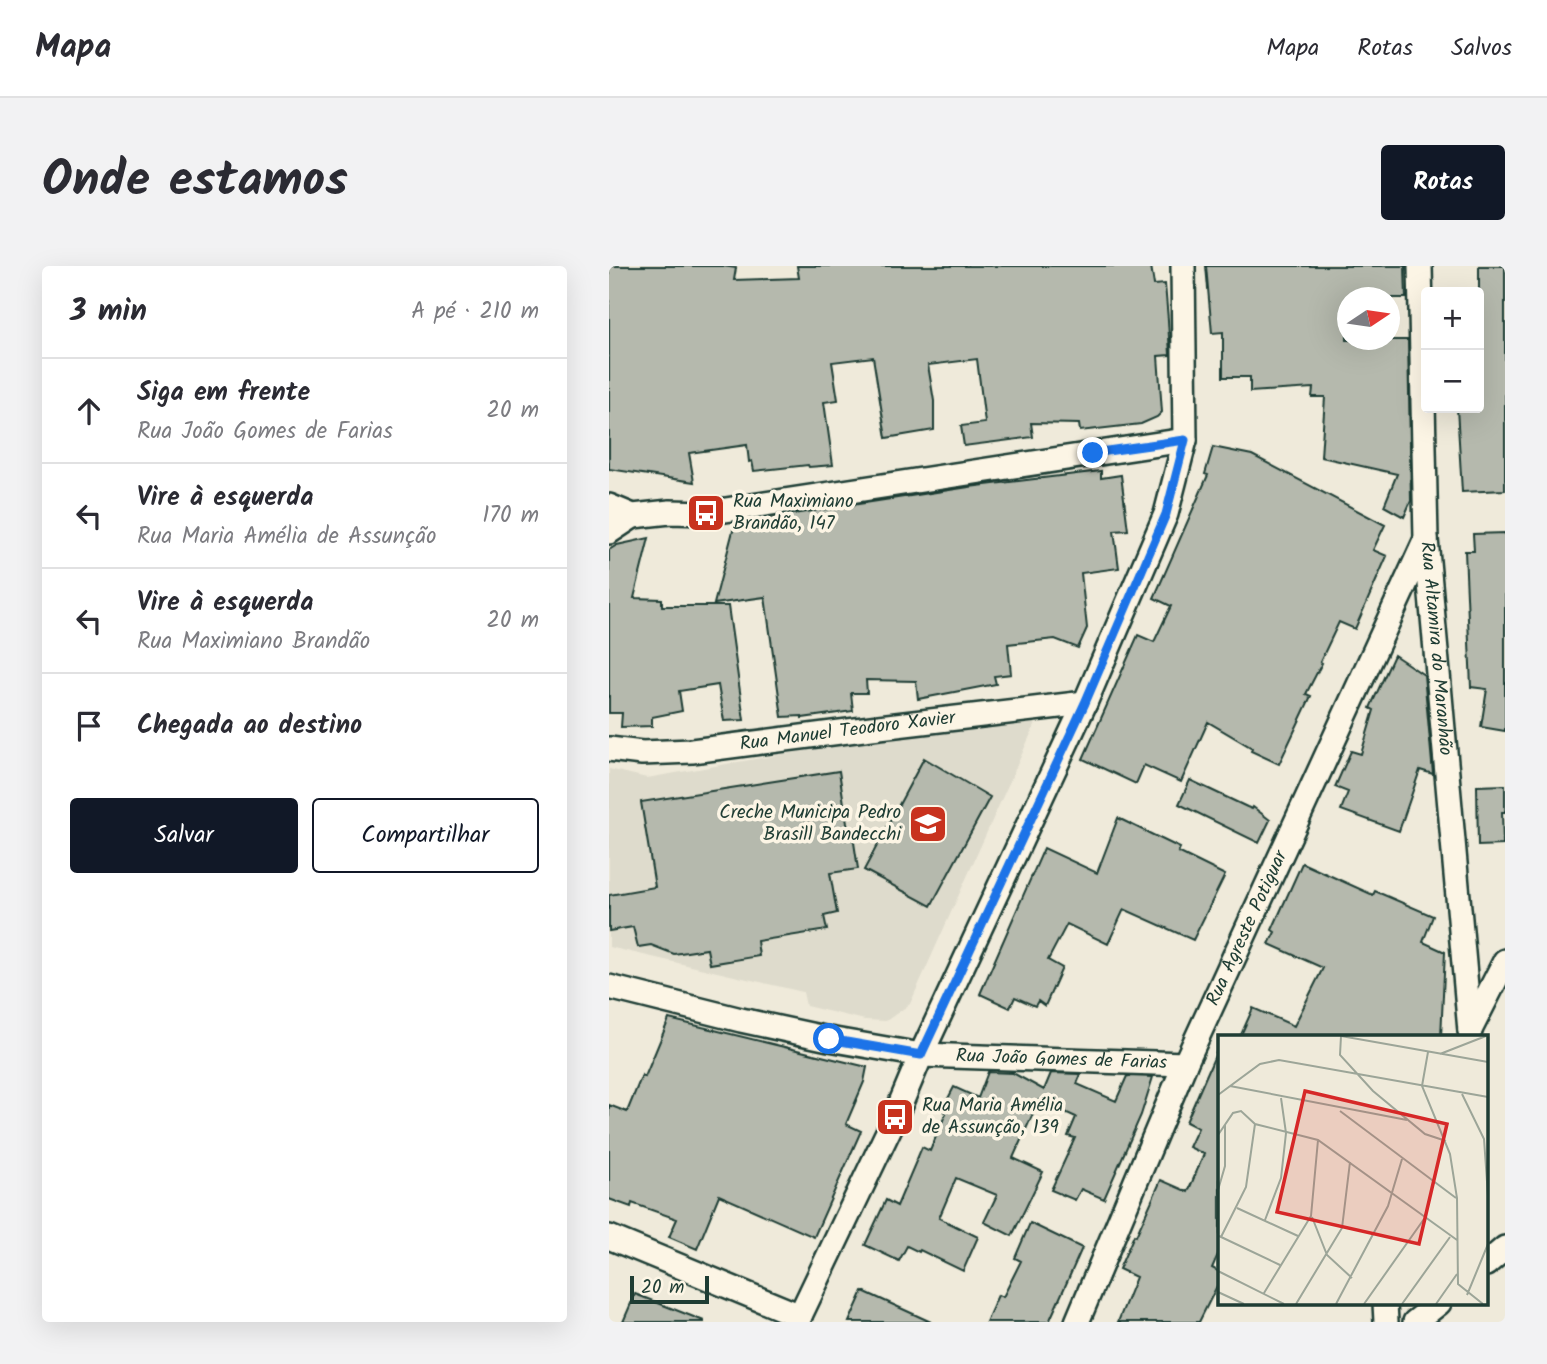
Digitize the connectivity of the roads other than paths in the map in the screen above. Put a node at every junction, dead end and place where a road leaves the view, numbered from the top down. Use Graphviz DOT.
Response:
graph roads {
  1 [pos="1183,266"];
  2 [pos="1420,266"];
  3 [pos="1185,440"];
  4 [pos="609,506"];
  5 [pos="633,516"];
  6 [pos="609,533"];
  7 [pos="1426,539"];
  8 [pos="1085,703"];
  9 [pos="609,749"];
  10 [pos="1505,961"];
  11 [pos="609,987"];
  12 [pos="1469,1034"];
  13 [pos="921,1055"];
  14 [pos="1185,1064"];
  15 [pos="609,1237"];
  16 [pos="1505,1248"];
  17 [pos="1487,1263"];
  18 [pos="1385,1304"];
  19 [pos="1438,1304"];
  20 [pos="799,1319"];
  21 [pos="1077,1322"];
  22 [pos="1386,1322"];
  23 [pos="1415,1322"];
  1 -- 3 [label="street"];
  2 -- 7 [label="street, Rua Altamira do Maranhão"];
  3 -- 5 [label="street"];
  3 -- 8 [label="street"];
  4 -- 5 [label="street"];
  5 -- 6 [label="street"];
  7 -- 12 [label="street, Rua Altamira do Maranhão"];
  7 -- 14 [label="street, Rua Agreste Potiguar"];
  8 -- 9 [label="street, Rua Manuel Teodoro Xavier"];
  8 -- 13 [label="street"];
  10 -- 12 [label="street"];
  11 -- 13 [label="street, Rua João Gomes de Farias"];
  13 -- 14 [label="street, Rua João Gomes de Farias"];
  13 -- 20 [label="street"];
  14 -- 21 [label="street, Rua Agreste Potiguar"];
  15 -- 20 [label="street"];
  16 -- 17 [label="street"];
  18 -- 22 [label="street"];
  19 -- 23 [label="street"];
}
